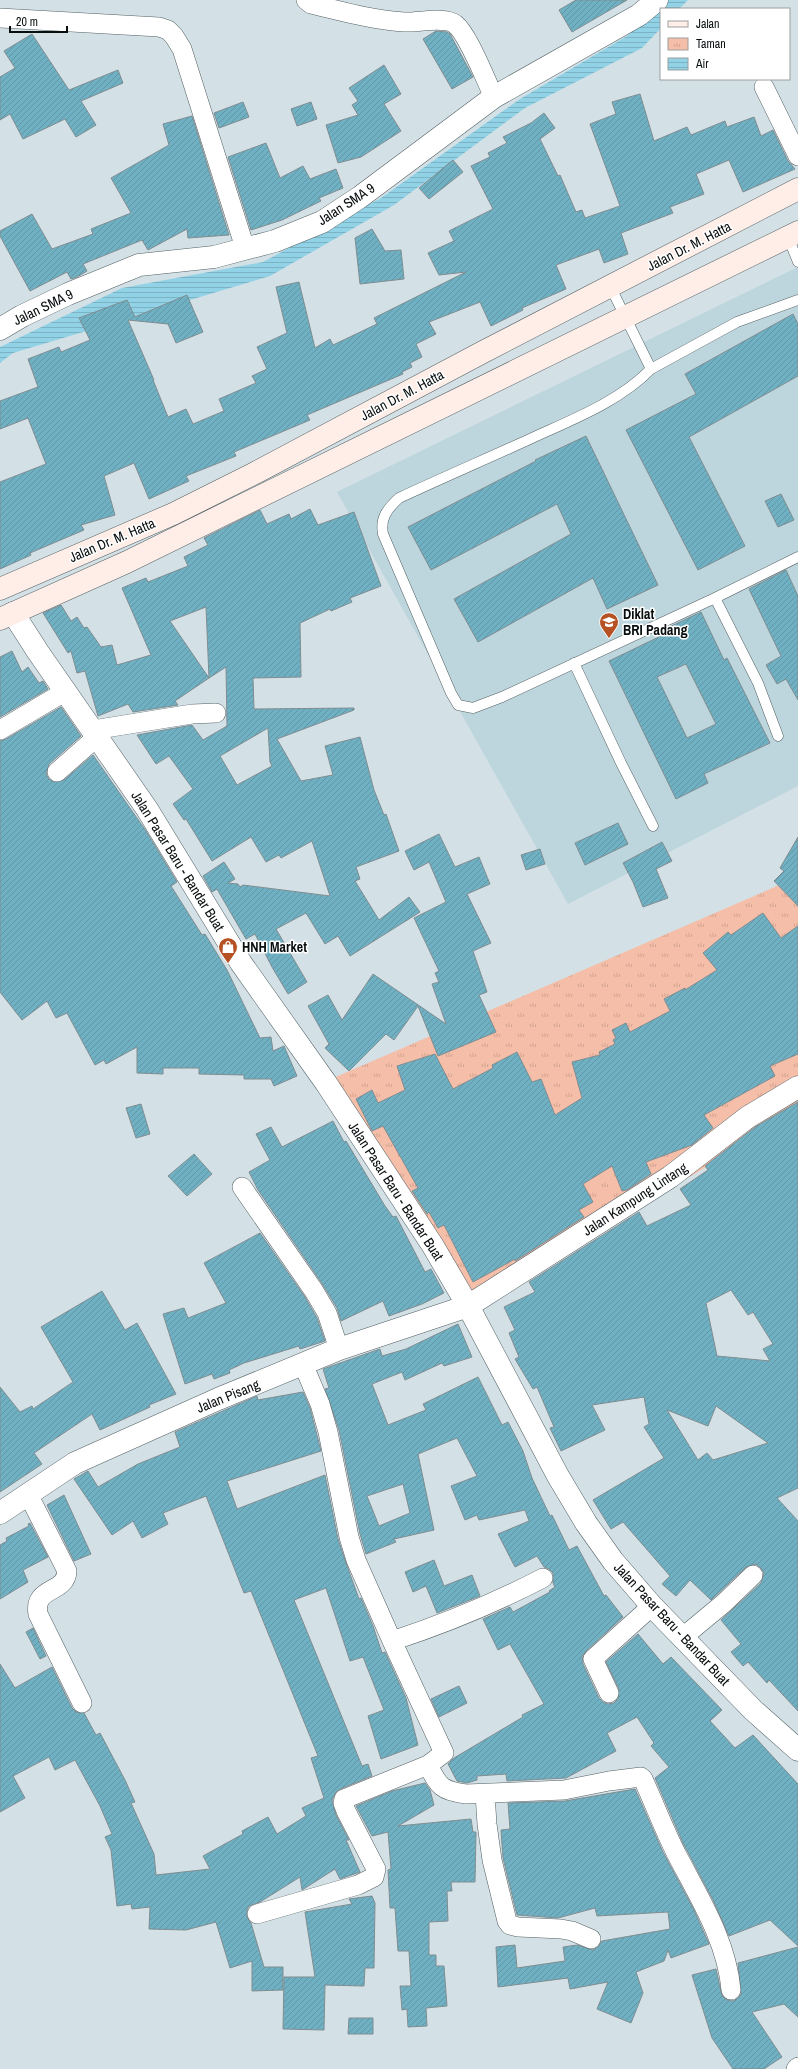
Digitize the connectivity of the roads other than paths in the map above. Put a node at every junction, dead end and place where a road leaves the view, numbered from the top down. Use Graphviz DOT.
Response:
graph roads {
  1 [pos="306,0"];
  2 [pos="657,0"];
  3 [pos="0,18"];
  4 [pos="764,87"];
  5 [pos="494,97"];
  6 [pos="798,156"];
  7 [pos="798,189"];
  8 [pos="793,235"];
  9 [pos="245,248"];
  10 [pos="798,262"];
  11 [pos="610,286"];
  12 [pos="798,300"];
  13 [pos="625,316"];
  14 [pos="0,329"];
  15 [pos="651,368"];
  16 [pos="276,462"];
  17 [pos="286,483"];
  18 [pos="798,557"];
  19 [pos="0,589"];
  20 [pos="715,598"];
  21 [pos="7,616"];
  22 [pos="574,663"];
  23 [pos="66,691"];
  24 [pos="216,713"];
  25 [pos="0,730"];
  26 [pos="95,733"];
  27 [pos="778,736"];
  28 [pos="57,772"];
  29 [pos="653,826"];
  30 [pos="798,1087"];
  31 [pos="242,1187"];
  32 [pos="468,1306"];
  33 [pos="339,1349"];
  34 [pos="303,1364"];
  35 [pos="28,1494"];
  36 [pos="0,1512"];
  37 [pos="753,1575"];
  38 [pos="543,1578"];
  39 [pos="652,1606"];
  40 [pos="683,1637"];
  41 [pos="392,1641"];
  42 [pos="609,1693"];
  43 [pos="82,1703"];
  44 [pos="798,1750"];
  45 [pos="428,1765"];
  46 [pos="485,1794"];
  47 [pos="257,1914"];
  48 [pos="591,1939"];
  49 [pos="731,1990"];
  50 [pos="798,2067"];
  51 [pos="796,2069"];
  1 -- 5 [label="street"];
  2 -- 5 [label="street, Jalan SMA 9"];
  3 -- 9 [label="street"];
  4 -- 6 [label="street"];
  5 -- 9 [label="street, Jalan SMA 9"];
  7 -- 11 [label="main road, Jalan Dr. M. Hatta"];
  8 -- 10 [label="lane"];
  8 -- 13 [label="main road, Jalan Dr. M. Hatta"];
  9 -- 14 [label="street, Jalan SMA 9"];
  11 -- 13 [label="lane"];
  11 -- 16 [label="main road, Jalan Dr. M. Hatta"];
  12 -- 15 [label="lane"];
  13 -- 15 [label="lane"];
  13 -- 17 [label="main road, Jalan Dr. M. Hatta"];
  15 -- 22 [label="lane"];
  16 -- 17 [label="main road"];
  16 -- 19 [label="main road, Jalan Dr. M. Hatta"];
  17 -- 21 [label="main road, Jalan Dr. M. Hatta"];
  18 -- 20 [label="lane"];
  20 -- 22 [label="lane"];
  20 -- 27 [label="lane"];
  21 -- 23 [label="street, Jalan Pasar Baru - Bandar Buat"];
  22 -- 29 [label="lane"];
  23 -- 25 [label="street"];
  23 -- 26 [label="street, Jalan Pasar Baru - Bandar Buat"];
  24 -- 26 [label="street"];
  26 -- 28 [label="street"];
  26 -- 32 [label="street, Jalan Pasar Baru - Bandar Buat"];
  30 -- 32 [label="street, Jalan Kampung Lintang"];
  31 -- 33 [label="street"];
  32 -- 33 [label="street, Jalan Pisang"];
  32 -- 39 [label="street, Jalan Pasar Baru - Bandar Buat"];
  33 -- 34 [label="street, Jalan Pisang"];
  34 -- 35 [label="street, Jalan Pisang"];
  34 -- 41 [label="street"];
  35 -- 36 [label="street, Jalan Pisang"];
  35 -- 43 [label="street"];
  37 -- 40 [label="street"];
  38 -- 41 [label="street"];
  39 -- 40 [label="street, Jalan Pasar Baru - Bandar Buat"];
  39 -- 42 [label="street"];
  40 -- 44 [label="street, Jalan Pasar Baru - Bandar Buat"];
  41 -- 45 [label="street"];
  45 -- 46 [label="street"];
  45 -- 47 [label="street"];
  46 -- 48 [label="street"];
  46 -- 49 [label="street"];
  50 -- 51 [label="street"];
}
